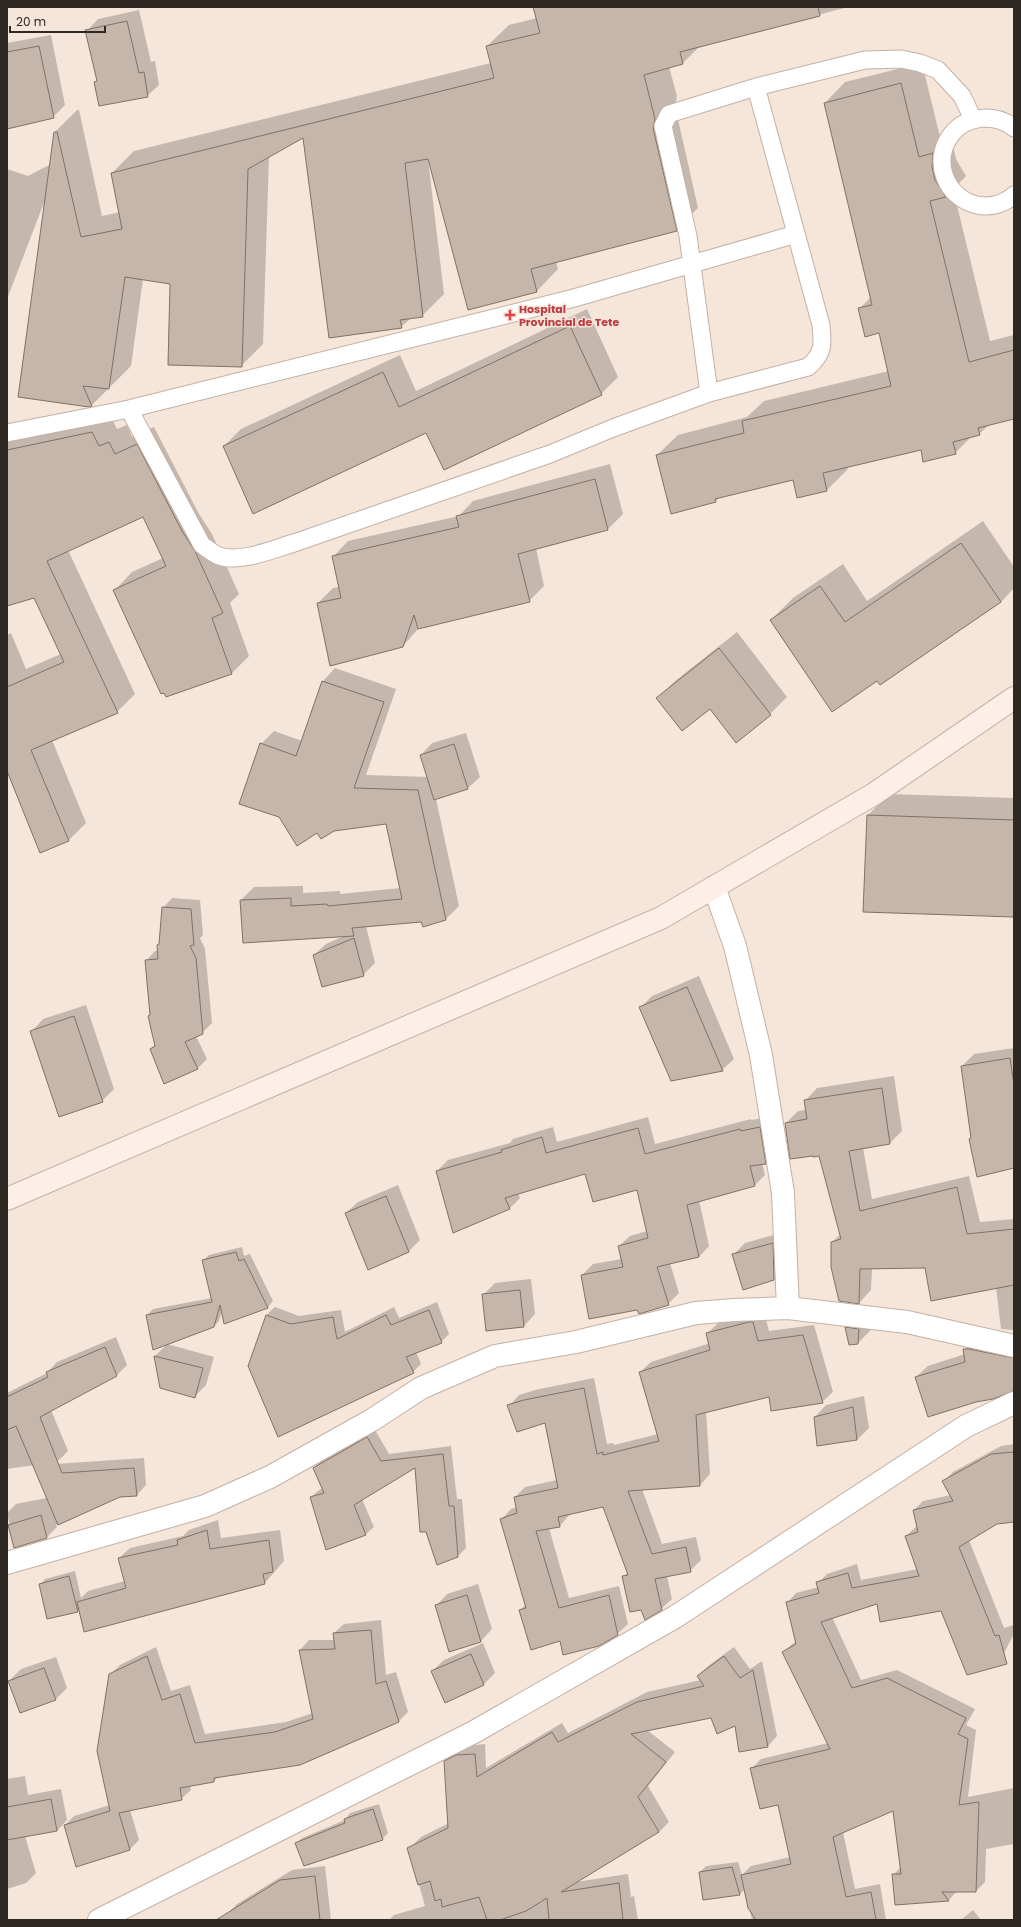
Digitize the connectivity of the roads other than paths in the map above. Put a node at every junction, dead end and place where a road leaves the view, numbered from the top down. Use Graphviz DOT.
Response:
graph roads {
  1 [pos="756,87"];
  2 [pos="973,119"];
  3 [pos="1014,128"];
  4 [pos="1014,195"];
  5 [pos="796,234"];
  6 [pos="691,264"];
  7 [pos="709,393"];
  8 [pos="129,409"];
  9 [pos="7,434"];
  10 [pos="1014,698"];
  11 [pos="714,886"];
  12 [pos="7,1199"];
  13 [pos="788,1308"];
  14 [pos="1014,1346"];
  15 [pos="1014,1403"];
  16 [pos="7,1563"];
  17 [pos="99,1920"];
  1 -- 2 [label="lane"];
  1 -- 5 [label="lane"];
  1 -- 6 [label="lane"];
  2 -- 3 [label="lane"];
  2 -- 4 [label="lane"];
  5 -- 6 [label="lane"];
  5 -- 7 [label="lane"];
  6 -- 7 [label="lane"];
  6 -- 8 [label="lane"];
  7 -- 8 [label="lane"];
  8 -- 9 [label="lane"];
  10 -- 11 [label="street"];
  11 -- 12 [label="street"];
  11 -- 13 [label="street"];
  13 -- 14 [label="street"];
  13 -- 16 [label="street"];
  15 -- 17 [label="street"];
}
